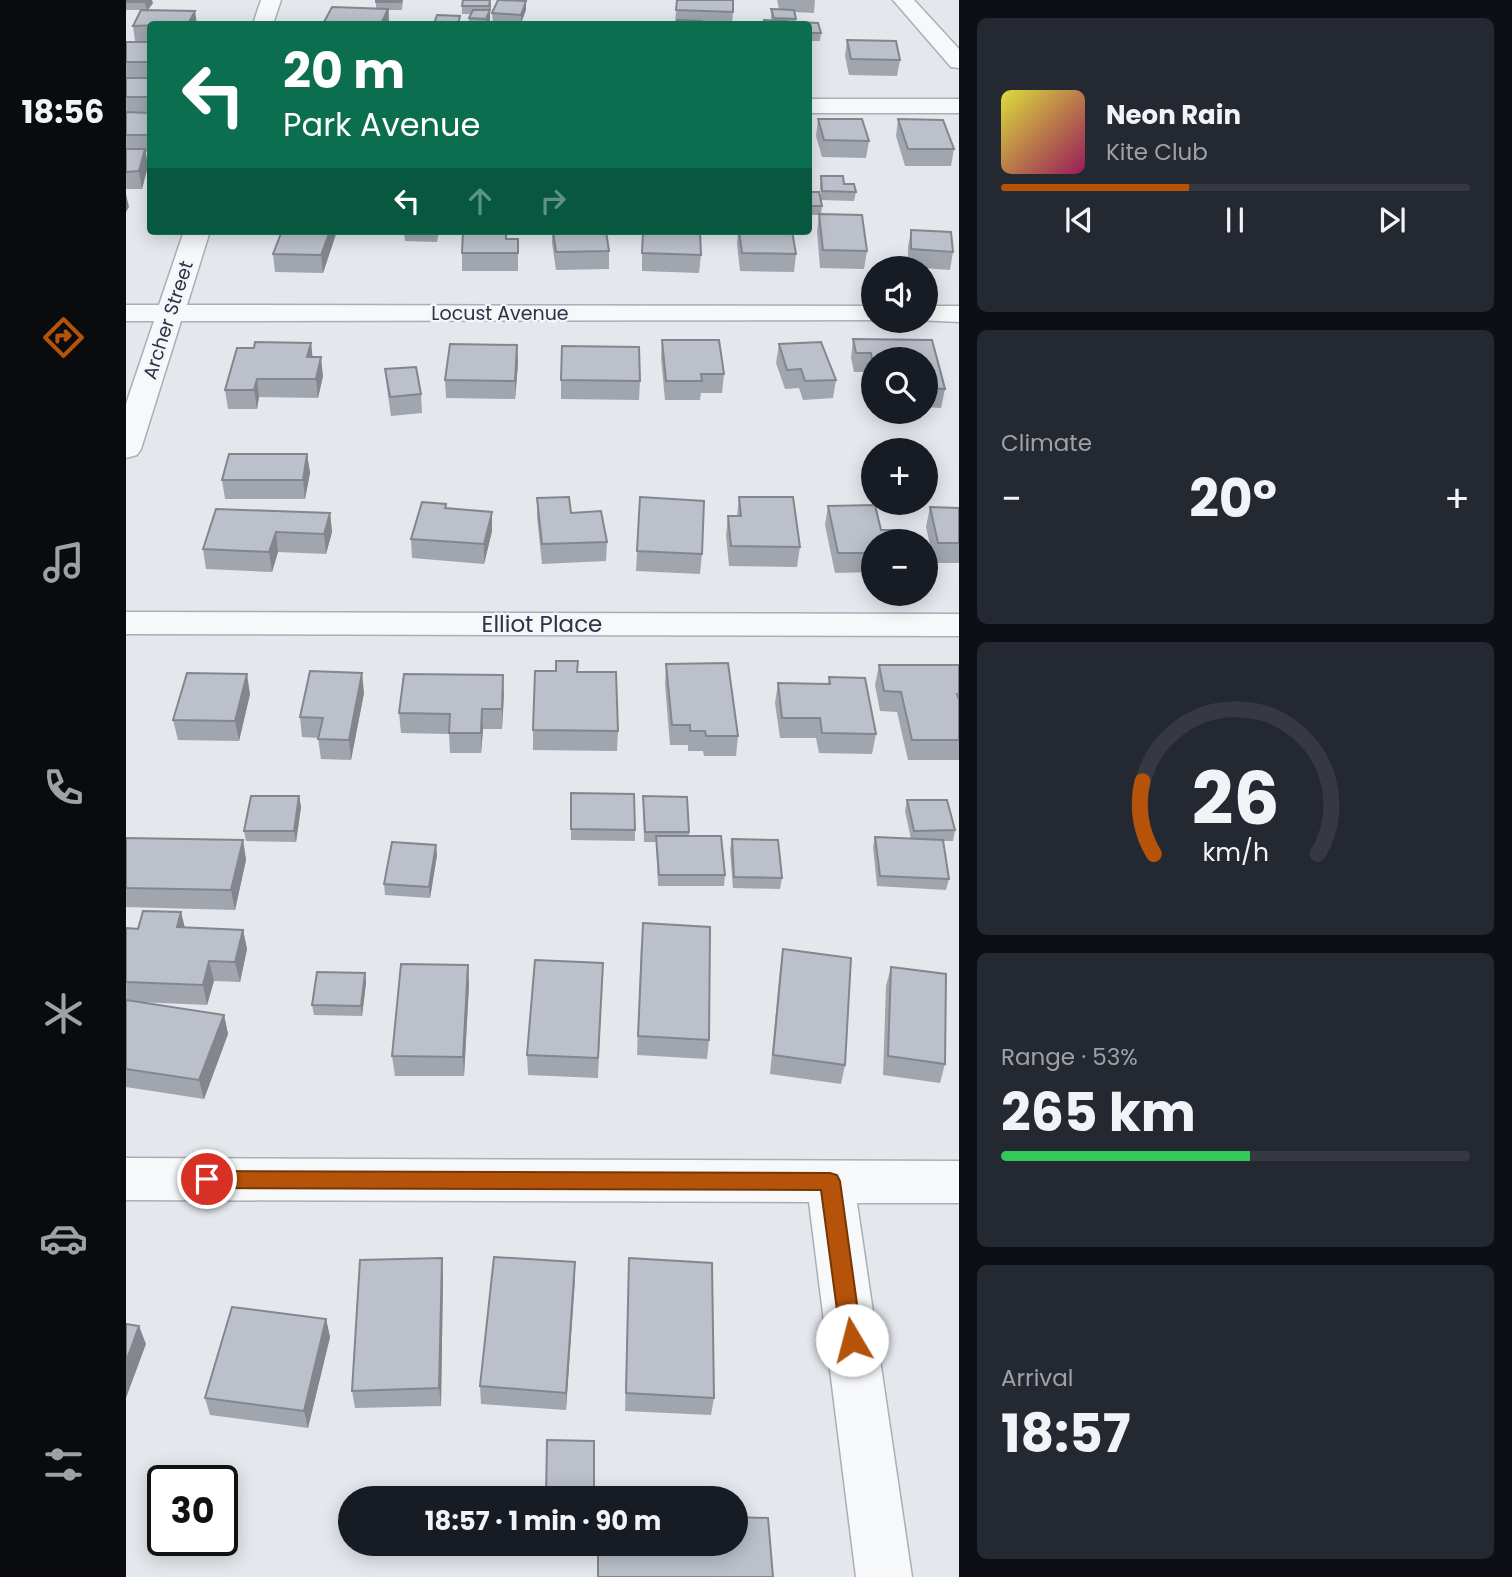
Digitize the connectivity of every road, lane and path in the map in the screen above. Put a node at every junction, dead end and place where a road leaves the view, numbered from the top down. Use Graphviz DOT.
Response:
graph roads {
  1 [pos="271,0"];
  2 [pos="903,0"];
  3 [pos="264,21"];
  4 [pos="959,62"];
  5 [pos="812,106"];
  6 [pos="959,106"];
  7 [pos="196,235"];
  8 [pos="126,313"];
  9 [pos="170,313"];
  10 [pos="861,314"];
  11 [pos="938,314"];
  12 [pos="959,314"];
  13 [pos="126,449"];
  14 [pos="126,623"];
  15 [pos="959,625"];
  16 [pos="126,1179"];
  17 [pos="830,1181"];
  18 [pos="959,1182"];
  19 [pos="884,1577"];
  1 -- 3 [label="street"];
  2 -- 4 [label="street"];
  5 -- 6 [label="street"];
  7 -- 9 [label="street, Archer Street"];
  8 -- 9 [label="street, Locust Avenue"];
  9 -- 10 [label="street, Locust Avenue"];
  9 -- 13 [label="street, Archer Street"];
  11 -- 12 [label="street"];
  14 -- 15 [label="street, Elliot Place"];
  16 -- 17 [label="street"];
  17 -- 18 [label="street"];
  17 -- 19 [label="street"];
}
